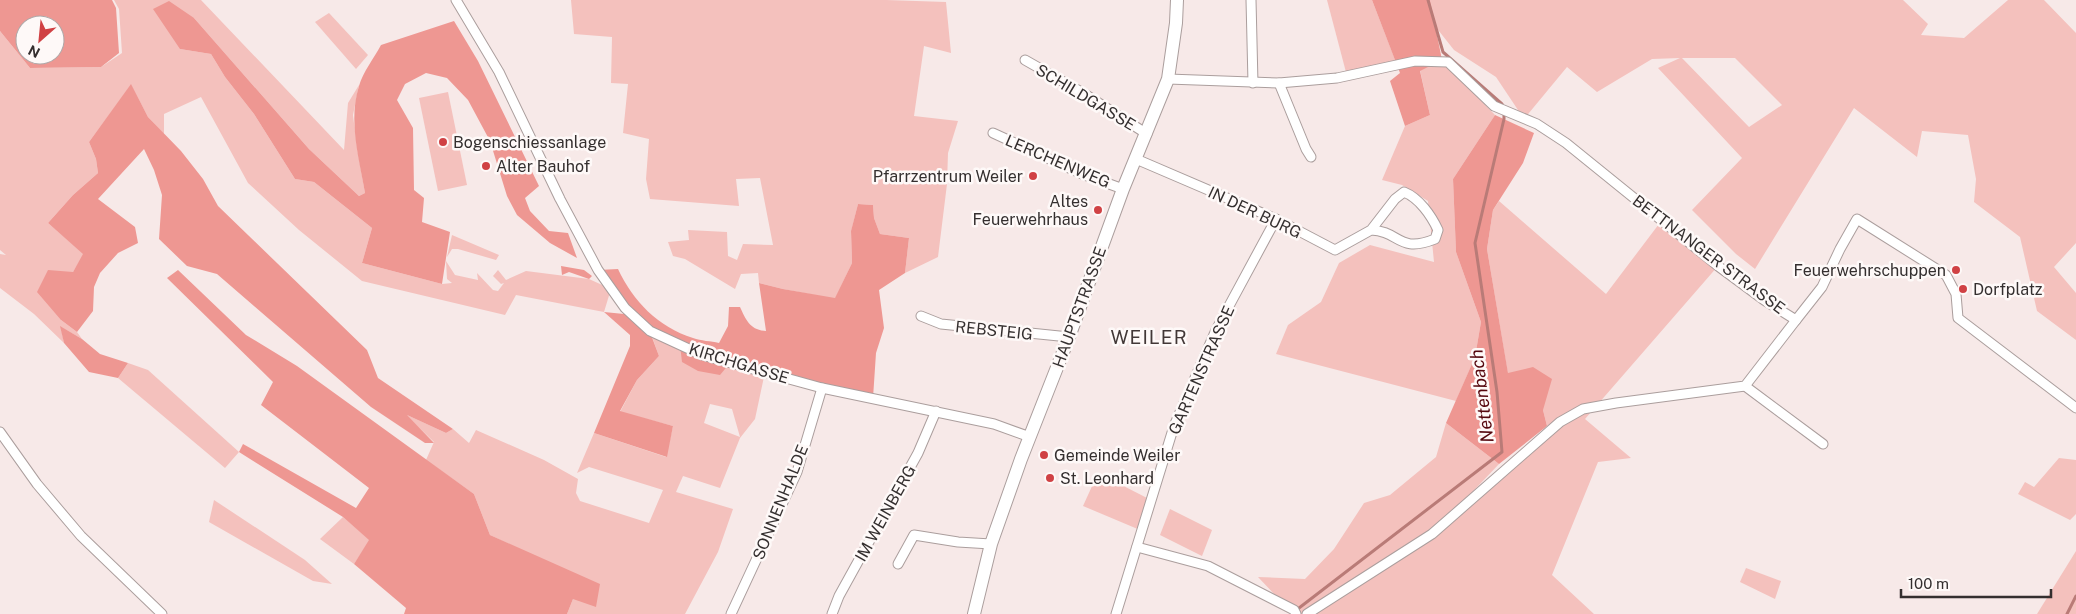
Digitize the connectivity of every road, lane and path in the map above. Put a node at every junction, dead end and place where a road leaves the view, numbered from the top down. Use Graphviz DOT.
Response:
graph roads {
  1 [pos="456,0"];
  2 [pos="1177,0"];
  3 [pos="1251,0"];
  4 [pos="1025,60"];
  5 [pos="1168,80"];
  6 [pos="1253,83"];
  7 [pos="1279,83"];
  8 [pos="993,133"];
  9 [pos="1147,134"];
  10 [pos="1311,156"];
  11 [pos="1136,159"];
  12 [pos="1123,188"];
  13 [pos="1276,219"];
  14 [pos="1371,230"];
  15 [pos="921,316"];
  16 [pos="1796,320"];
  17 [pos="1069,338"];
  18 [pos="1745,386"];
  19 [pos="822,388"];
  20 [pos="2076,408"];
  21 [pos="936,411"];
  22 [pos="0,432"];
  23 [pos="1030,437"];
  24 [pos="1823,444"];
  25 [pos="991,544"];
  26 [pos="1137,547"];
  27 [pos="898,564"];
  28 [pos="162,614"];
  29 [pos="732,614"];
  30 [pos="832,614"];
  31 [pos="974,614"];
  32 [pos="1116,614"];
  33 [pos="1296,614"];
  34 [pos="1307,614"];
  1 -- 19 [label="street, KIRCHGASSE"];
  2 -- 5 [label="street, HAUPTSTRASSE"];
  3 -- 6 [label="street"];
  4 -- 9 [label="street, SCHILDGASSE"];
  5 -- 6 [label="street, BETTNANGER STRASSE"];
  5 -- 9 [label="street, HAUPTSTRASSE"];
  6 -- 7 [label="street, BETTNANGER STRASSE"];
  7 -- 10 [label="street"];
  7 -- 16 [label="street, BETTNANGER STRASSE"];
  8 -- 12 [label="street, LERCHENWEG"];
  9 -- 11 [label="street, HAUPTSTRASSE"];
  11 -- 12 [label="street, HAUPTSTRASSE"];
  11 -- 13 [label="street, IN DER BURG"];
  12 -- 17 [label="street, HAUPTSTRASSE"];
  13 -- 14 [label="street, IN DER BURG"];
  13 -- 26 [label="street, GARTENSTRASSE"];
  14 -- 14 [label="street, IN DER BURG"];
  15 -- 17 [label="street, REBSTEIG"];
  16 -- 18 [label="street"];
  16 -- 20 [label="street, BETTNANGER STRASSE"];
  17 -- 23 [label="street, HAUPTSTRASSE"];
  18 -- 24 [label="street"];
  18 -- 34 [label="street"];
  19 -- 21 [label="street, KIRCHGASSE"];
  19 -- 29 [label="street, SONNENHALDE"];
  21 -- 23 [label="street, KIRCHGASSE"];
  21 -- 30 [label="street, IM WEINBERG"];
  22 -- 28 [label="street"];
  23 -- 25 [label="street, HAUPTSTRASSE"];
  25 -- 27 [label="street"];
  25 -- 31 [label="street, HAUPTSTRASSE"];
  26 -- 32 [label="street, GARTENSTRASSE"];
  26 -- 33 [label="street"];
}
